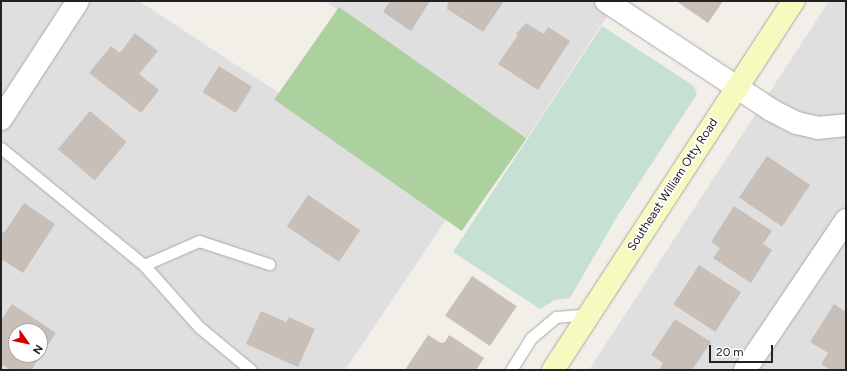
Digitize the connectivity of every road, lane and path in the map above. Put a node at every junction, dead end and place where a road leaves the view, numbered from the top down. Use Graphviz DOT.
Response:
graph roads {
  1 [pos="78,1"];
  2 [pos="606,1"];
  3 [pos="794,1"];
  4 [pos="737,87"];
  5 [pos="1,119"];
  6 [pos="846,125"];
  7 [pos="1,148"];
  8 [pos="846,220"];
  9 [pos="269,264"];
  10 [pos="144,265"];
  11 [pos="589,314"];
  12 [pos="251,370"];
  13 [pos="511,370"];
  14 [pos="553,370"];
  15 [pos="744,370"];
  1 -- 5 [label="street"];
  2 -- 4 [label="street"];
  3 -- 4 [label="street, Southeast William Otty Road"];
  4 -- 6 [label="street"];
  4 -- 11 [label="street, Southeast William Otty Road"];
  7 -- 10 [label="lane"];
  8 -- 15 [label="street"];
  9 -- 10 [label="lane"];
  10 -- 12 [label="lane"];
  11 -- 13 [label="lane"];
  11 -- 14 [label="street, Southeast William Otty Road"];
}
